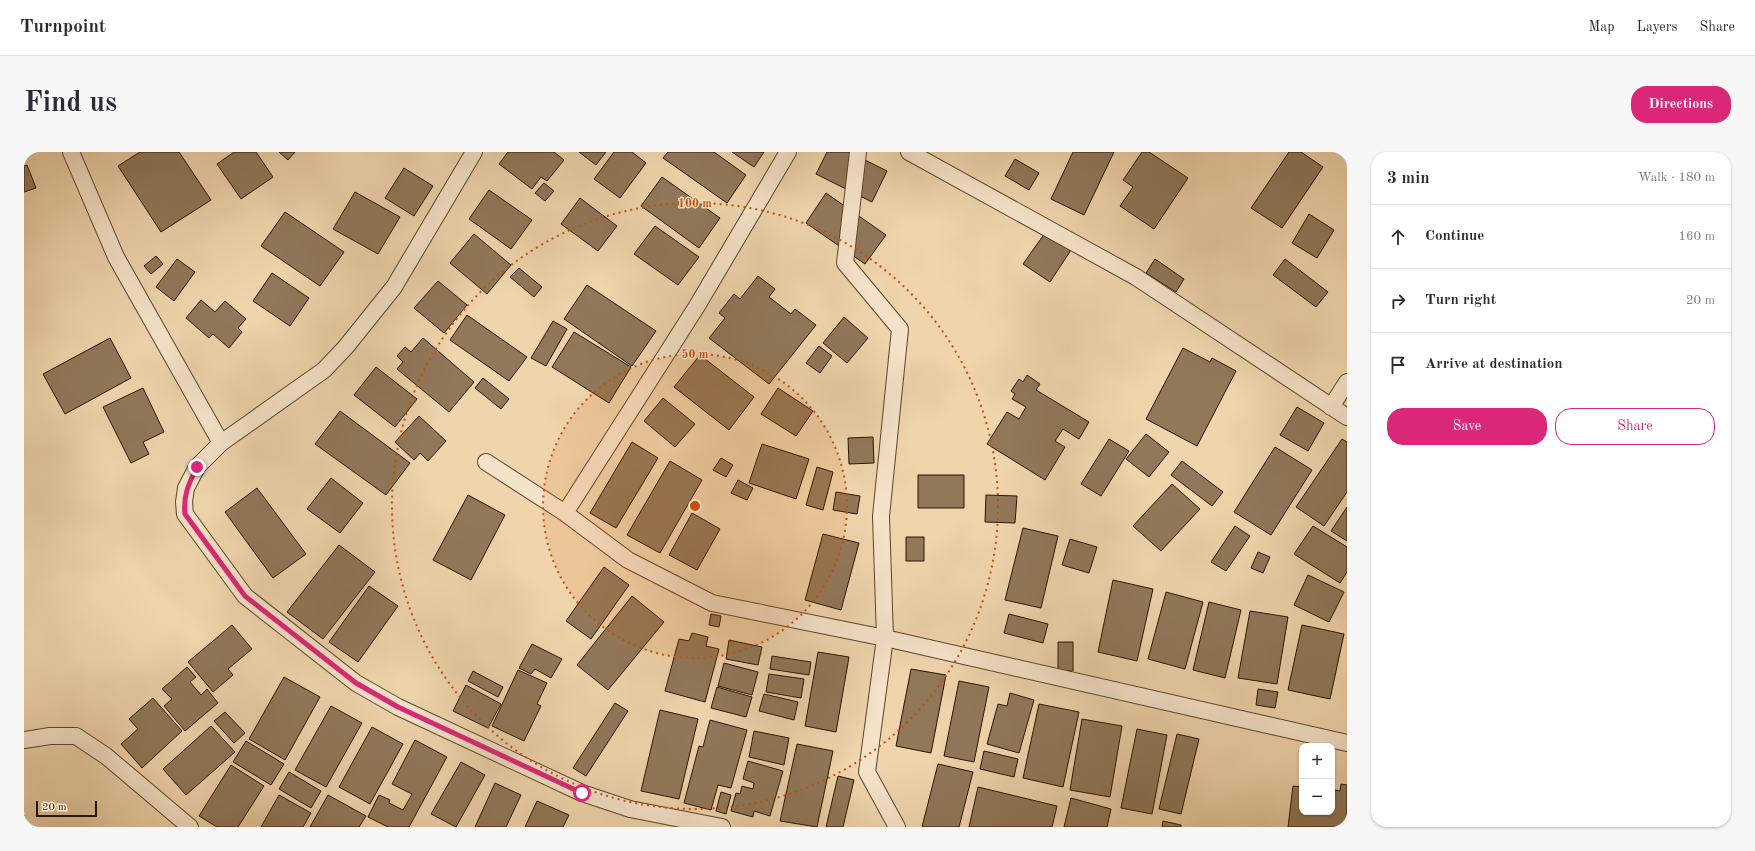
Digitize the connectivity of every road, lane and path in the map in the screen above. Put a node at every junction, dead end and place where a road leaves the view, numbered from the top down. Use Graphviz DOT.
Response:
graph roads {
  1 [pos="71,152"];
  2 [pos="474,152"];
  3 [pos="788,152"];
  4 [pos="858,152"];
  5 [pos="909,152"];
  6 [pos="1347,382"];
  7 [pos="1331,407"];
  8 [pos="1347,417"];
  9 [pos="221,443"];
  10 [pos="486,462"];
  11 [pos="565,513"];
  12 [pos="885,638"];
  13 [pos="24,740"];
  14 [pos="1347,743"];
  15 [pos="190,827"];
  16 [pos="722,827"];
  17 [pos="897,827"];
  1 -- 9 [label="street"];
  2 -- 9 [label="street"];
  3 -- 11 [label="street"];
  4 -- 12 [label="street"];
  5 -- 7 [label="street"];
  6 -- 7 [label="street"];
  7 -- 8 [label="street"];
  9 -- 16 [label="street"];
  10 -- 11 [label="street"];
  11 -- 12 [label="street"];
  12 -- 14 [label="street"];
  12 -- 17 [label="street"];
  13 -- 15 [label="street"];
}
